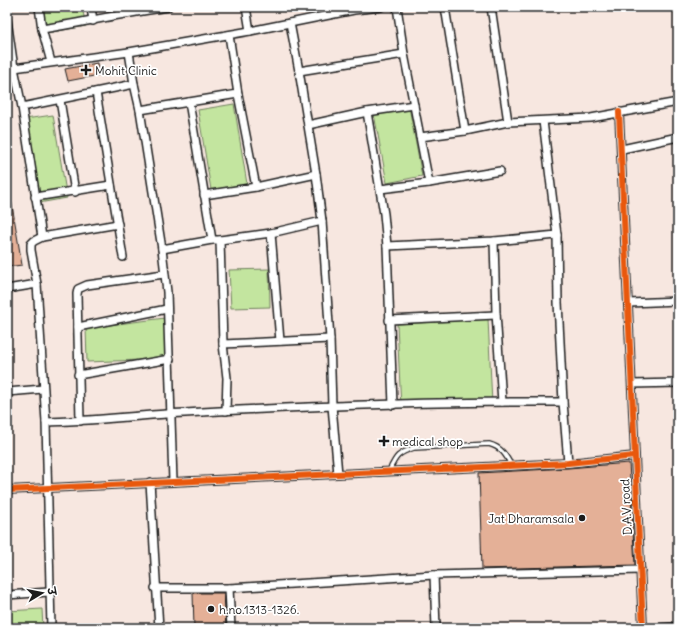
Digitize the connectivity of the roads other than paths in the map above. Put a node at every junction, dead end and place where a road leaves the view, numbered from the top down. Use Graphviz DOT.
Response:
graph roads {
  1 [pos="39,7"];
  2 [pos="91,7"];
  3 [pos="168,7"];
  4 [pos="246,7"];
  5 [pos="380,7"];
  6 [pos="397,7"];
  7 [pos="445,7"];
  8 [pos="491,7"];
  9 [pos="354,9"];
  10 [pos="124,10"];
  11 [pos="7,20"];
  12 [pos="93,21"];
  13 [pos="290,23"];
  14 [pos="42,29"];
  15 [pos="250,31"];
  16 [pos="229,35"];
  17 [pos="129,52"];
  18 [pos="404,54"];
  19 [pos="51,62"];
  20 [pos="14,68"];
  21 [pos="299,71"];
  22 [pos="134,84"];
  23 [pos="96,92"];
  24 [pos="238,94"];
  25 [pos="60,100"];
  26 [pos="189,102"];
  27 [pos="678,102"];
  28 [pos="414,105"];
  29 [pos="22,107"];
  30 [pos="140,110"];
  31 [pos="367,112"];
  32 [pos="619,112"];
  33 [pos="543,121"];
  34 [pos="508,122"];
  35 [pos="308,125"];
  36 [pos="466,132"];
  37 [pos="420,137"];
  38 [pos="678,137"];
  39 [pos="622,149"];
  40 [pos="500,171"];
  41 [pos="316,174"];
  42 [pos="429,183"];
  43 [pos="111,185"];
  44 [pos="256,187"];
  45 [pos="380,189"];
  46 [pos="75,192"];
  47 [pos="204,195"];
  48 [pos="35,197"];
  49 [pos="322,221"];
  50 [pos="118,224"];
  51 [pos="271,233"];
  52 [pos="557,234"];
  53 [pos="42,237"];
  54 [pos="212,240"];
  55 [pos="220,240"];
  56 [pos="494,241"];
  57 [pos="387,246"];
  58 [pos="162,249"];
  59 [pos="123,257"];
  60 [pos="164,274"];
  61 [pos="37,284"];
  62 [pos="7,289"];
  63 [pos="678,302"];
  64 [pos="629,303"];
  65 [pos="167,309"];
  66 [pos="496,315"];
  67 [pos="389,320"];
  68 [pos="78,327"];
  69 [pos="330,339"];
  70 [pos="280,341"];
  71 [pos="223,344"];
  72 [pos="170,359"];
  73 [pos="78,375"];
  74 [pos="678,383"];
  75 [pos="632,384"];
  76 [pos="43,389"];
  77 [pos="7,392"];
  78 [pos="502,402"];
  79 [pos="563,402"];
  80 [pos="393,405"];
  81 [pos="332,406"];
  82 [pos="226,411"];
  83 [pos="170,414"];
  84 [pos="80,421"];
  85 [pos="46,422"];
  86 [pos="635,456"];
  87 [pos="568,463"];
  88 [pos="512,466"];
  89 [pos="388,472"];
  90 [pos="338,474"];
  91 [pos="150,482"];
  92 [pos="173,482"];
  93 [pos="48,488"];
  94 [pos="7,490"];
  95 [pos="641,570"];
  96 [pos="434,575"];
  97 [pos="155,588"];
  98 [pos="229,588"];
  99 [pos="49,592"];
  100 [pos="7,595"];
  101 [pos="678,627"];
  102 [pos="51,628"];
  103 [pos="159,628"];
  104 [pos="231,628"];
  105 [pos="436,628"];
  106 [pos="643,628"];
  107 [pos="661,628"];
  1 -- 14 [label="street"];
  2 -- 12 [label="street"];
  3 -- 10 [label="street"];
  4 -- 15 [label="street"];
  5 -- 9 [label="street"];
  6 -- 18 [label="street"];
  7 -- 36 [label="street"];
  8 -- 34 [label="street"];
  9 -- 13 [label="street"];
  10 -- 12 [label="street"];
  11 -- 20 [label="street"];
  12 -- 14 [label="street"];
  13 -- 15 [label="street"];
  13 -- 21 [label="street"];
  14 -- 19 [label="street"];
  15 -- 16 [label="street"];
  16 -- 17 [label="street"];
  16 -- 24 [label="street"];
  17 -- 19 [label="street"];
  17 -- 22 [label="street"];
  18 -- 21 [label="street"];
  18 -- 28 [label="street"];
  19 -- 20 [label="street"];
  20 -- 29 [label="street"];
  21 -- 35 [label="street"];
  22 -- 23 [label="street"];
  22 -- 30 [label="street"];
  23 -- 25 [label="street"];
  23 -- 43 [label="street"];
  24 -- 26 [label="street"];
  24 -- 44 [label="street"];
  25 -- 29 [label="street"];
  25 -- 46 [label="street"];
  26 -- 30 [label="street"];
  26 -- 47 [label="street"];
  27 -- 32 [label="street"];
  28 -- 31 [label="street"];
  28 -- 37 [label="street"];
  29 -- 48 [label="street"];
  30 -- 58 [label="street"];
  31 -- 35 [label="street"];
  31 -- 45 [label="street"];
  32 -- 33 [label="street"];
  32 -- 39 [label="street, D.A.V road"];
  33 -- 34 [label="street"];
  33 -- 52 [label="street"];
  34 -- 36 [label="street"];
  35 -- 41 [label="street"];
  36 -- 37 [label="street"];
  37 -- 42 [label="street"];
  38 -- 39 [label="street"];
  39 -- 64 [label="street, D.A.V road"];
  40 -- 42 [label="street"];
  41 -- 44 [label="street"];
  41 -- 49 [label="street"];
  42 -- 45 [label="street"];
  43 -- 46 [label="street"];
  43 -- 50 [label="street"];
  44 -- 47 [label="street"];
  45 -- 57 [label="street"];
  46 -- 48 [label="street"];
  47 -- 54 [label="street"];
  48 -- 53 [label="street"];
  49 -- 51 [label="street"];
  49 -- 69 [label="street"];
  50 -- 53 [label="street"];
  50 -- 59 [label="street"];
  51 -- 55 [label="street"];
  51 -- 70 [label="street"];
  52 -- 56 [label="street"];
  52 -- 79 [label="street"];
  53 -- 61 [label="street"];
  54 -- 55 [label="street"];
  54 -- 58 [label="street"];
  55 -- 71 [label="street"];
  56 -- 57 [label="street"];
  56 -- 66 [label="street"];
  57 -- 67 [label="street"];
  58 -- 60 [label="street"];
  60 -- 65 [label="street"];
  60 -- 68 [label="street"];
  61 -- 62 [label="street"];
  61 -- 76 [label="street"];
  63 -- 64 [label="street"];
  64 -- 75 [label="street, D.A.V road"];
  65 -- 68 [label="street"];
  65 -- 72 [label="street"];
  66 -- 67 [label="street"];
  66 -- 78 [label="street"];
  67 -- 80 [label="street"];
  68 -- 73 [label="street"];
  69 -- 70 [label="street"];
  69 -- 81 [label="street"];
  70 -- 71 [label="street"];
  71 -- 82 [label="street"];
  72 -- 73 [label="street"];
  72 -- 83 [label="street"];
  73 -- 84 [label="street"];
  74 -- 75 [label="street"];
  75 -- 86 [label="street, D.A.V road"];
  76 -- 77 [label="street"];
  76 -- 85 [label="street"];
  78 -- 79 [label="street"];
  78 -- 80 [label="street"];
  79 -- 87 [label="street"];
  80 -- 81 [label="street"];
  81 -- 82 [label="street"];
  81 -- 90 [label="street"];
  82 -- 83 [label="street"];
  83 -- 84 [label="street"];
  83 -- 92 [label="street"];
  84 -- 85 [label="street"];
  85 -- 93 [label="street"];
  86 -- 87 [label="street"];
  86 -- 95 [label="street, D.A.V road"];
  87 -- 88 [label="street"];
  88 -- 89 [label="street"];
  88 -- 89 [label="lane"];
  89 -- 90 [label="street"];
  90 -- 92 [label="street"];
  91 -- 92 [label="street"];
  91 -- 93 [label="street"];
  91 -- 97 [label="street"];
  93 -- 94 [label="street"];
  93 -- 99 [label="street"];
  95 -- 96 [label="street"];
  95 -- 106 [label="street, D.A.V road"];
  96 -- 98 [label="street"];
  96 -- 105 [label="street"];
  97 -- 98 [label="street"];
  97 -- 103 [label="street"];
  98 -- 104 [label="street"];
  99 -- 100 [label="street"];
  99 -- 102 [label="street"];
  101 -- 107 [label="street"];
}
